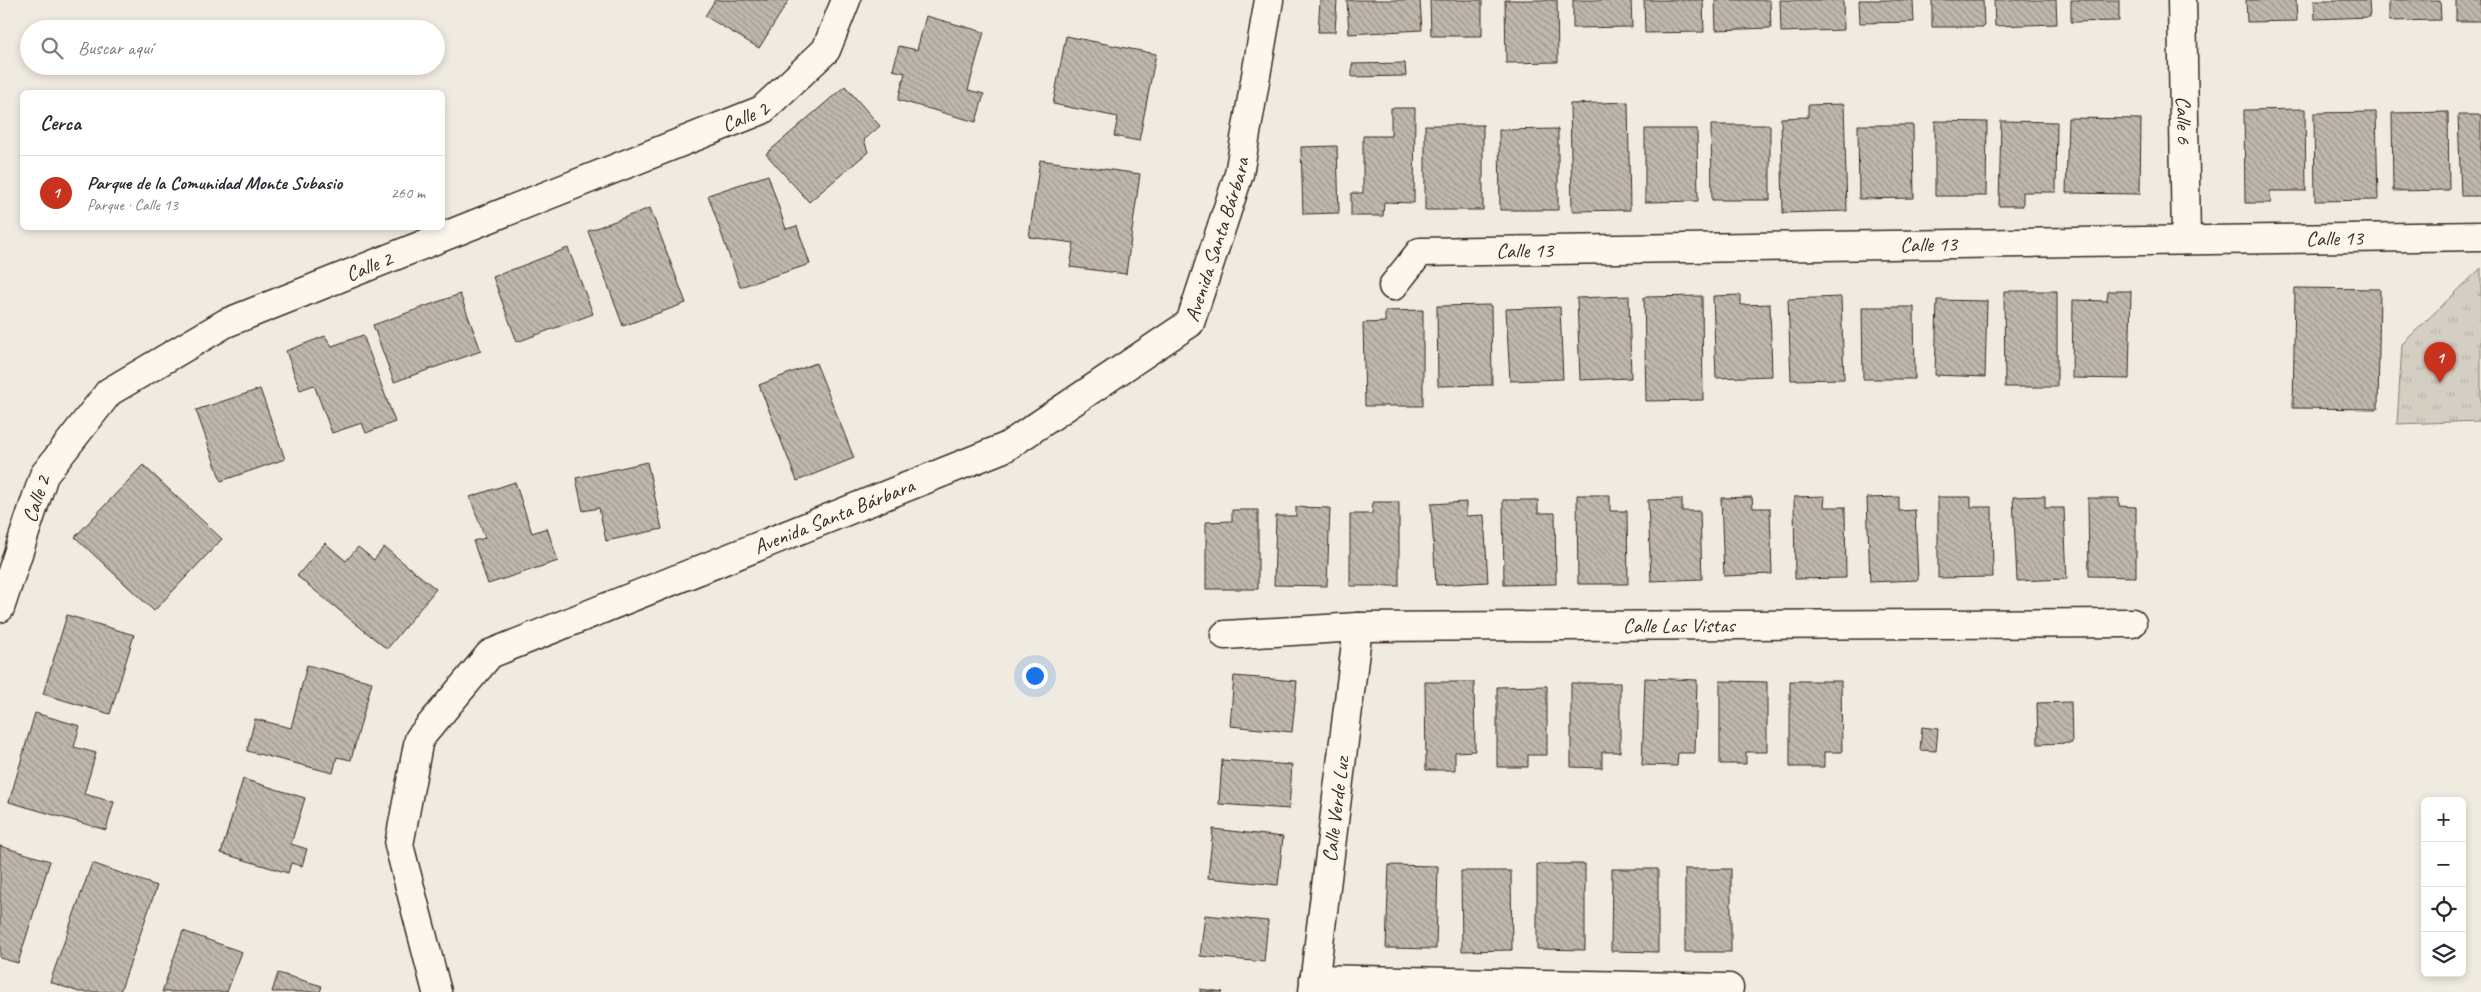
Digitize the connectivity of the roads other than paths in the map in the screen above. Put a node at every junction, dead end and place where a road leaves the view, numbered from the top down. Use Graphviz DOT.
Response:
graph roads {
  1 [pos="846,0"];
  2 [pos="1270,0"];
  3 [pos="2182,0"];
  4 [pos="2481,236"];
  5 [pos="2186,240"];
  6 [pos="1393,286"];
  7 [pos="0,608"];
  8 [pos="2132,623"];
  9 [pos="1358,627"];
  10 [pos="1225,635"];
  11 [pos="1314,986"];
  12 [pos="1729,988"];
  13 [pos="436,992"];
  1 -- 7 [label="street, Calle 2"];
  2 -- 13 [label="street, Avenida Santa Bárbara"];
  3 -- 5 [label="street, Calle 6"];
  4 -- 5 [label="street, Calle 13"];
  5 -- 6 [label="street, Calle 13"];
  8 -- 9 [label="street, Calle Las Vistas"];
  9 -- 10 [label="street, Calle Las Vistas"];
  9 -- 11 [label="street, Calle Verde Luz"];
  11 -- 12 [label="street"];
}
